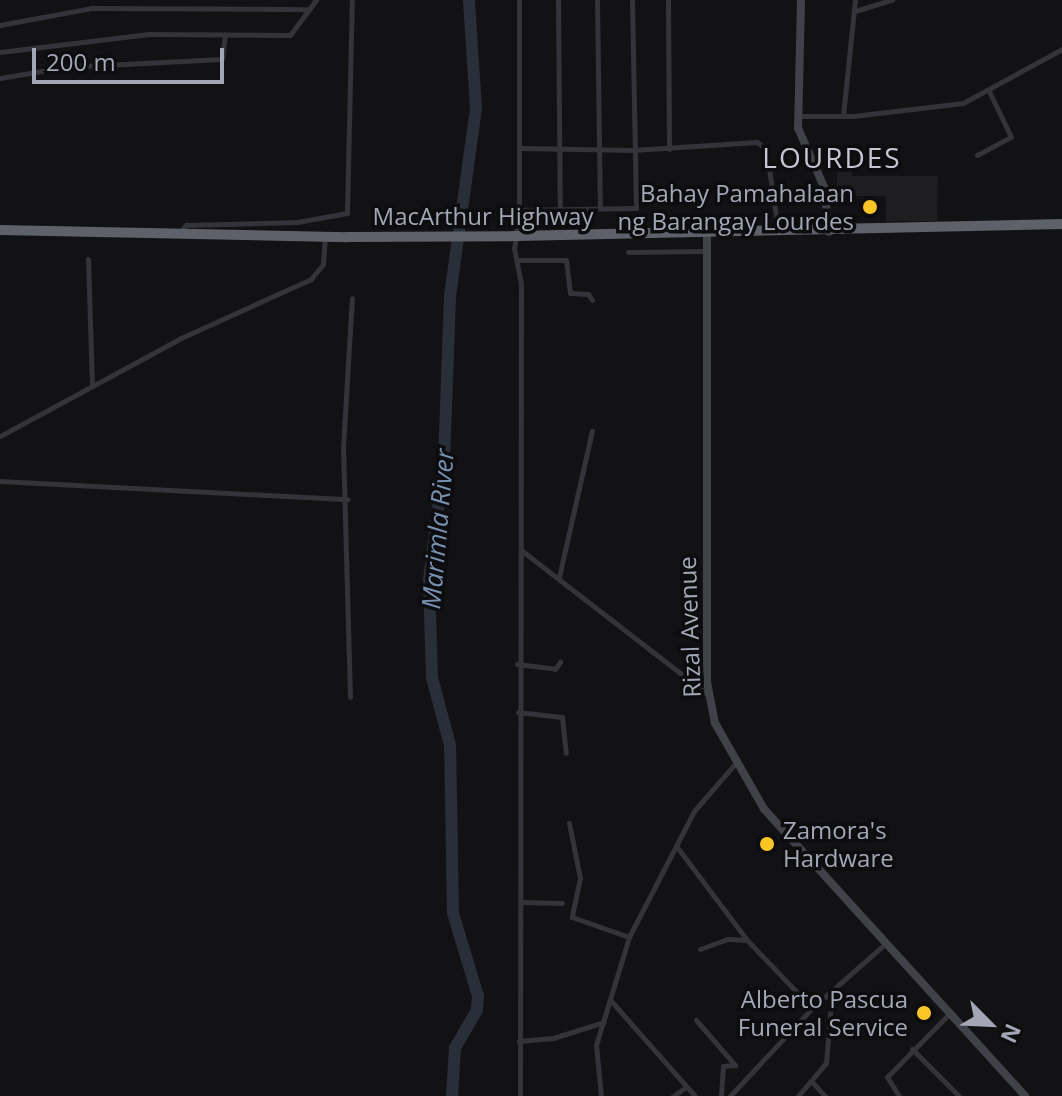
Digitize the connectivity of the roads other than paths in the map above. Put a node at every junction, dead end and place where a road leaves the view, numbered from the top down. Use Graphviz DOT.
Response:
graph roads {
  1 [pos="59,0"];
  2 [pos="316,0"];
  3 [pos="352,0"];
  4 [pos="519,0"];
  5 [pos="558,0"];
  6 [pos="597,0"];
  7 [pos="632,0"];
  8 [pos="668,0"];
  9 [pos="801,0"];
  10 [pos="855,0"];
  11 [pos="892,0"];
  12 [pos="310,9"];
  13 [pos="60,11"];
  14 [pos="855,11"];
  15 [pos="0,25"];
  16 [pos="225,34"];
  17 [pos="1062,49"];
  18 [pos="0,52"];
  19 [pos="0,78"];
  20 [pos="989,91"];
  21 [pos="797,116"];
  22 [pos="843,116"];
  23 [pos="519,148"];
  24 [pos="669,149"];
  25 [pos="560,150"];
  26 [pos="597,150"];
  27 [pos="633,150"];
  28 [pos="977,155"];
  29 [pos="600,208"];
  30 [pos="560,209"];
  31 [pos="519,210"];
  32 [pos="1062,224"];
  33 [pos="0,230"];
  34 [pos="829,232"];
  35 [pos="779,233"];
  36 [pos="707,234"];
  37 [pos="176,236"];
  38 [pos="325,237"];
  39 [pos="707,251"];
  40 [pos="628,252"];
  41 [pos="88,259"];
  42 [pos="519,260"];
  43 [pos="352,298"];
  44 [pos="592,300"];
  45 [pos="92,385"];
  46 [pos="592,431"];
  47 [pos="0,436"];
  48 [pos="0,481"];
  49 [pos="348,499"];
  50 [pos="520,550"];
  51 [pos="559,577"];
  52 [pos="560,662"];
  53 [pos="517,664"];
  54 [pos="707,694"];
  55 [pos="350,697"];
  56 [pos="518,712"];
  57 [pos="566,753"];
  58 [pos="734,765"];
  59 [pos="569,823"];
  60 [pos="677,846"];
  61 [pos="521,902"];
  62 [pos="562,903"];
  63 [pos="629,937"];
  64 [pos="747,940"];
  65 [pos="887,942"];
  66 [pos="700,949"];
  67 [pos="832,990"];
  68 [pos="612,1001"];
  69 [pos="812,1008"];
  70 [pos="950,1013"];
  71 [pos="696,1020"];
  72 [pos="605,1021"];
  73 [pos="519,1041"];
  74 [pos="912,1049"];
  75 [pos="811,1081"];
  76 [pos="686,1087"];
  77 [pos="520,1096"];
  78 [pos="601,1096"];
  79 [pos="673,1096"];
  80 [pos="695,1096"];
  81 [pos="721,1096"];
  82 [pos="730,1096"];
  83 [pos="798,1096"];
  84 [pos="825,1096"];
  85 [pos="899,1096"];
  86 [pos="959,1096"];
  87 [pos="1025,1096"];
  1 -- 13 [label="street"];
  2 -- 12 [label="street"];
  3 -- 37 [label="street"];
  4 -- 23 [label="street"];
  5 -- 25 [label="street"];
  6 -- 26 [label="street"];
  7 -- 27 [label="street"];
  8 -- 24 [label="street"];
  9 -- 21 [label="street"];
  10 -- 14 [label="street"];
  11 -- 14 [label="street"];
  12 -- 13 [label="street"];
  12 -- 16 [label="street"];
  13 -- 15 [label="street"];
  14 -- 22 [label="street"];
  16 -- 18 [label="street"];
  16 -- 19 [label="street"];
  17 -- 20 [label="street"];
  20 -- 22 [label="street"];
  20 -- 28 [label="street"];
  21 -- 22 [label="street"];
  21 -- 34 [label="street"];
  23 -- 25 [label="street"];
  23 -- 31 [label="street"];
  24 -- 27 [label="street"];
  24 -- 35 [label="street"];
  25 -- 26 [label="street"];
  25 -- 30 [label="street"];
  26 -- 27 [label="street"];
  26 -- 29 [label="street"];
  27 -- 29 [label="street"];
  29 -- 30 [label="street"];
  30 -- 31 [label="street"];
  31 -- 42 [label="street"];
  32 -- 34 [label="highway, MacArthur Highway"];
  33 -- 37 [label="highway, MacArthur Highway"];
  34 -- 35 [label="highway, MacArthur Highway"];
  35 -- 36 [label="highway, MacArthur Highway"];
  36 -- 38 [label="highway, MacArthur Highway, bridge"];
  36 -- 39 [label="street, Rizal Avenue"];
  37 -- 38 [label="highway, MacArthur Highway"];
  38 -- 45 [label="street"];
  39 -- 40 [label="street"];
  39 -- 54 [label="street, Rizal Avenue"];
  41 -- 45 [label="street"];
  42 -- 44 [label="street"];
  42 -- 50 [label="street"];
  43 -- 49 [label="street"];
  45 -- 47 [label="street"];
  46 -- 51 [label="street"];
  48 -- 49 [label="street"];
  49 -- 55 [label="street"];
  50 -- 51 [label="street"];
  50 -- 53 [label="street"];
  51 -- 54 [label="street"];
  52 -- 53 [label="street"];
  53 -- 56 [label="street"];
  54 -- 58 [label="street, Rizal Avenue"];
  56 -- 57 [label="street"];
  56 -- 61 [label="street"];
  58 -- 60 [label="street"];
  58 -- 65 [label="street, Rizal Avenue"];
  59 -- 63 [label="street"];
  60 -- 63 [label="street"];
  60 -- 64 [label="street"];
  61 -- 62 [label="street"];
  61 -- 73 [label="street"];
  63 -- 68 [label="street"];
  64 -- 66 [label="street"];
  64 -- 69 [label="street"];
  65 -- 67 [label="street"];
  65 -- 70 [label="street, Rizal Avenue"];
  67 -- 69 [label="street"];
  67 -- 75 [label="street"];
  68 -- 72 [label="street"];
  68 -- 76 [label="street"];
  69 -- 82 [label="street"];
  70 -- 74 [label="street"];
  70 -- 87 [label="street, Rizal Avenue"];
  71 -- 81 [label="street"];
  72 -- 73 [label="street"];
  72 -- 78 [label="street"];
  73 -- 77 [label="street"];
  74 -- 85 [label="street"];
  74 -- 86 [label="street"];
  75 -- 83 [label="street"];
  75 -- 84 [label="street"];
  76 -- 79 [label="street"];
  76 -- 80 [label="street"];
}
